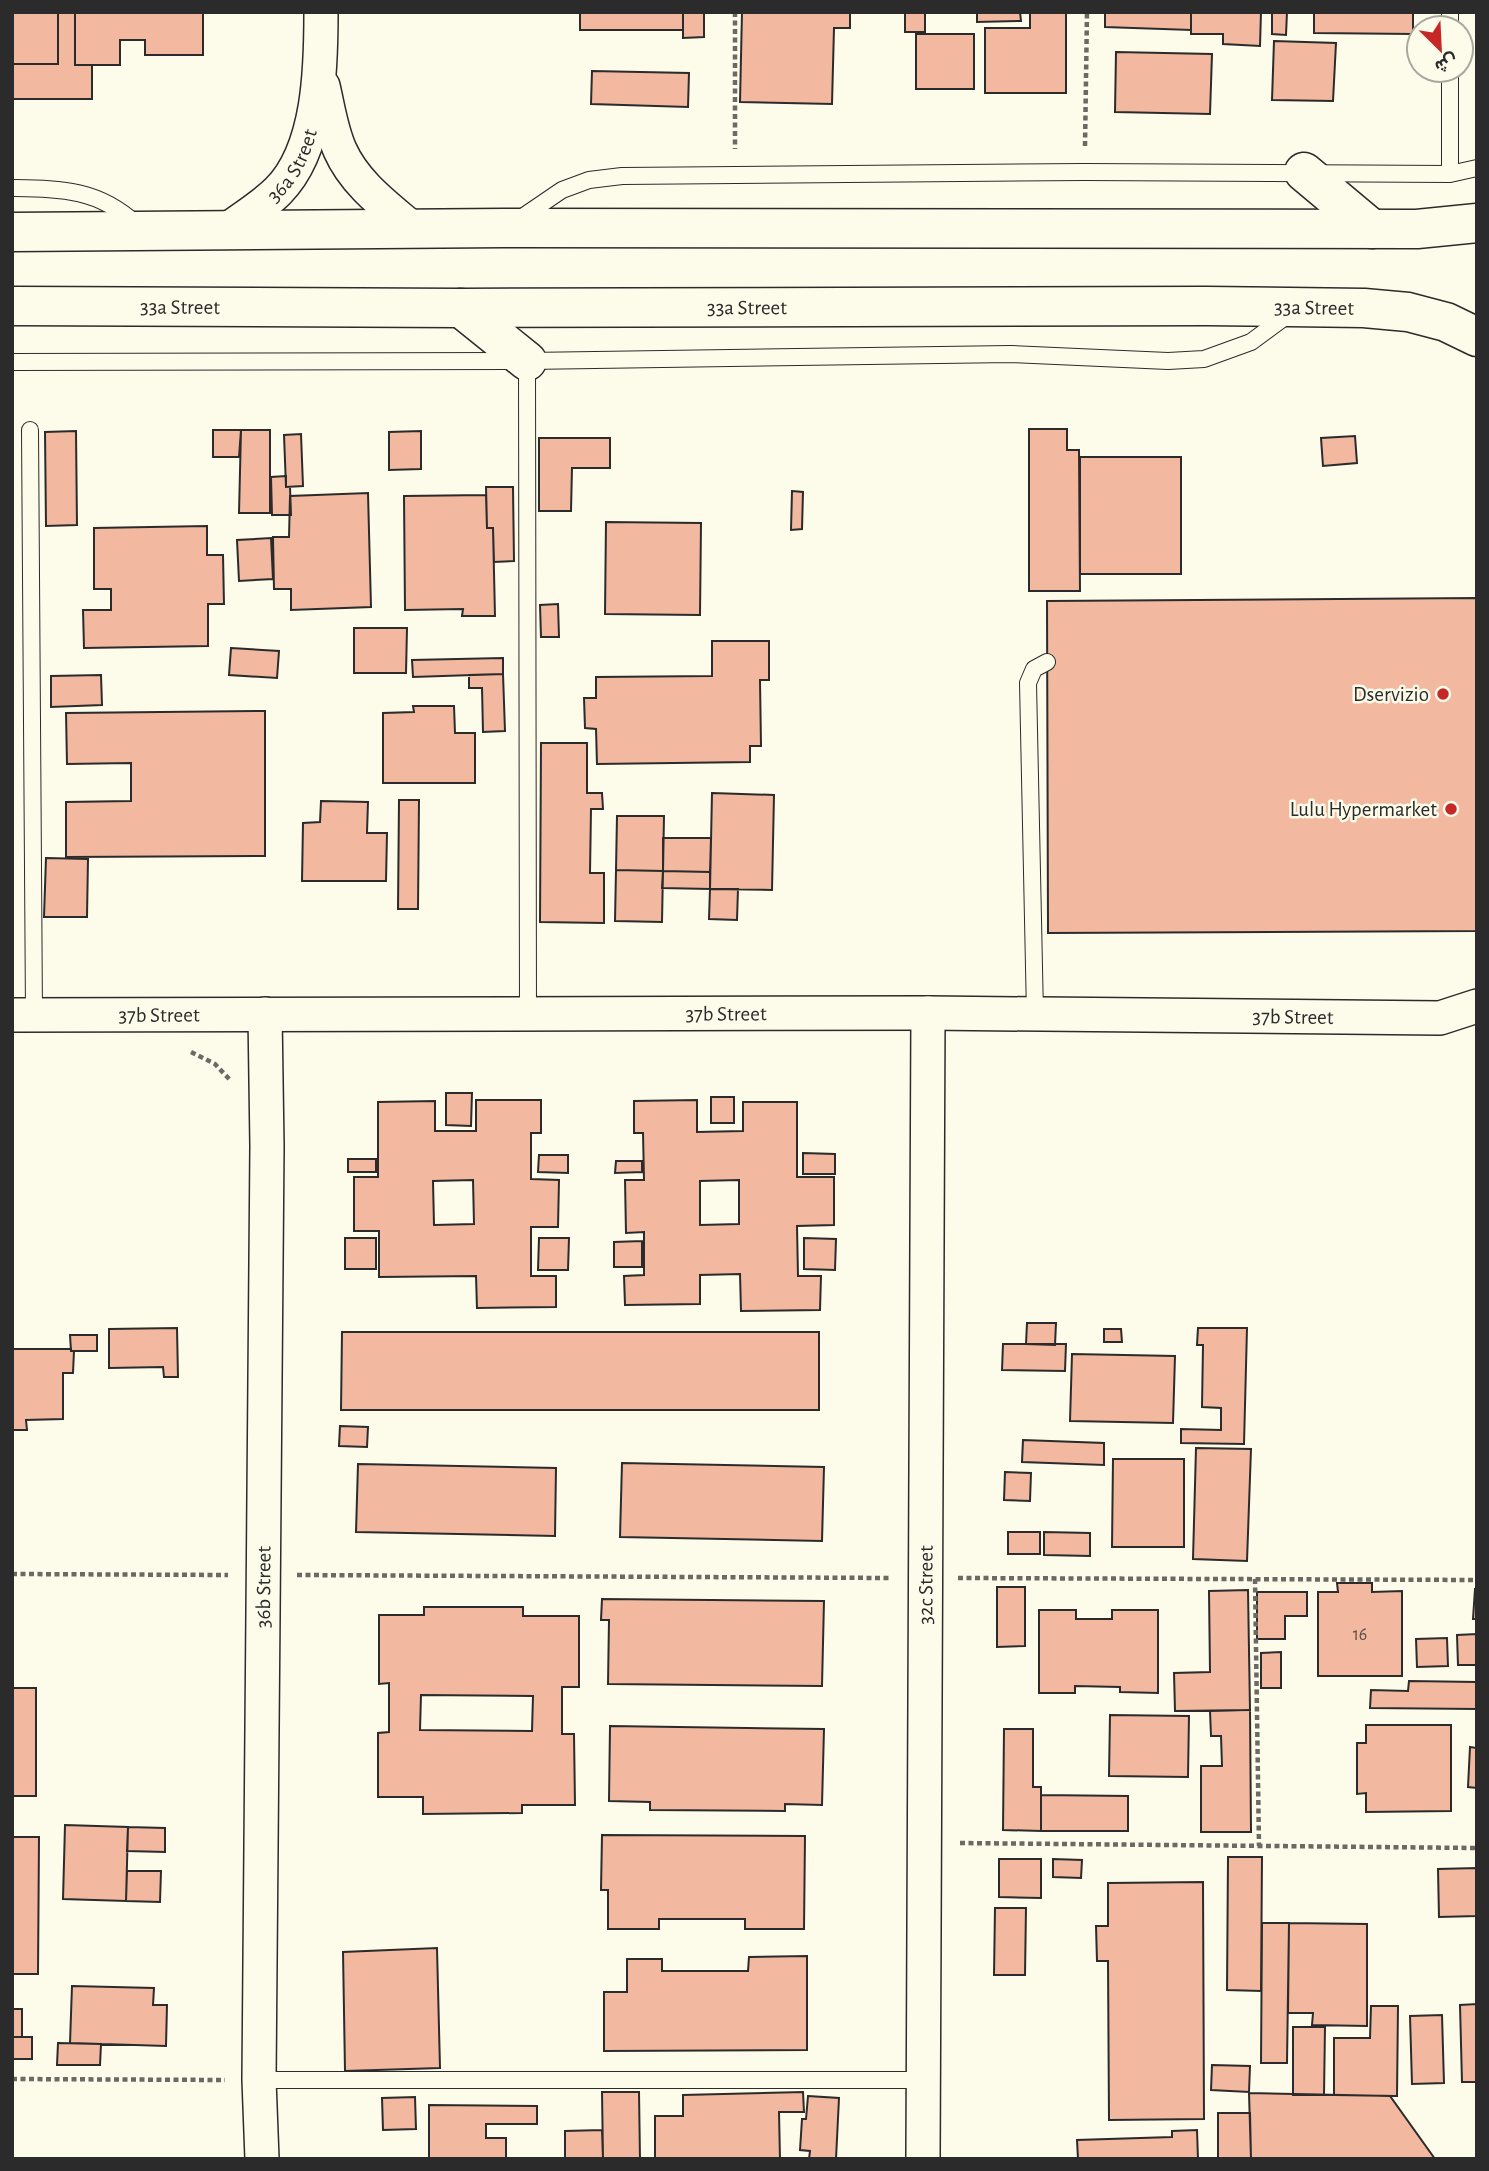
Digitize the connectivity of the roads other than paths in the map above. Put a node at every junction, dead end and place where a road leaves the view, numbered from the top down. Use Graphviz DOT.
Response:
graph roads {
  1 [pos="321,12"];
  2 [pos="320,77"];
  3 [pos="1450,84"];
  4 [pos="1477,168"];
  5 [pos="1304,173"];
  6 [pos="1450,174"];
  7 [pos="12,188"];
  8 [pos="1477,223"];
  9 [pos="504,228"];
  10 [pos="1372,229"];
  11 [pos="227,230"];
  12 [pos="414,230"];
  13 [pos="143,231"];
  14 [pos="12,232"];
  15 [pos="12,306"];
  16 [pos="1298,307"];
  17 [pos="461,308"];
  18 [pos="1477,337"];
  19 [pos="527,361"];
  20 [pos="12,362"];
  21 [pos="30,430"];
  22 [pos="1047,662"];
  23 [pos="1477,1006"];
  24 [pos="528,1013"];
  25 [pos="928,1013"];
  26 [pos="265,1014"];
  27 [pos="1035,1014"];
  28 [pos="23,1015"];
  29 [pos="1440,1018"];
  30 [pos="1477,1029"];
  31 [pos="259,2080"];
  32 [pos="924,2080"];
  33 [pos="262,2159"];
  34 [pos="923,2159"];
  1 -- 2 [label="street, 36a Street"];
  2 -- 11 [label="street, 36a Street"];
  2 -- 12 [label="street, 36a Street"];
  3 -- 6 [label="lane"];
  4 -- 6 [label="lane"];
  5 -- 6 [label="lane"];
  5 -- 9 [label="lane"];
  5 -- 10 [label="street"];
  7 -- 13 [label="lane"];
  8 -- 10 [label="street"];
  9 -- 10 [label="street"];
  9 -- 12 [label="street"];
  11 -- 12 [label="street"];
  11 -- 13 [label="street"];
  13 -- 14 [label="street"];
  15 -- 17 [label="street, 33a Street"];
  16 -- 17 [label="street, 33a Street"];
  16 -- 18 [label="street, 33a Street"];
  16 -- 19 [label="lane"];
  17 -- 19 [label="street"];
  19 -- 20 [label="lane"];
  19 -- 24 [label="lane"];
  21 -- 28 [label="lane"];
  22 -- 27 [label="lane"];
  23 -- 29 [label="street, 37b Street"];
  24 -- 25 [label="street, 37b Street"];
  24 -- 26 [label="street, 37b Street"];
  25 -- 27 [label="street, 37b Street"];
  25 -- 32 [label="street, 32c Street"];
  26 -- 28 [label="street, 37b Street"];
  26 -- 31 [label="street, 36b Street"];
  27 -- 29 [label="street, 37b Street"];
  29 -- 30 [label="street, 37b Street"];
  31 -- 32 [label="lane"];
  31 -- 33 [label="street, 36b Street"];
  32 -- 34 [label="street, 32c Street"];
}
